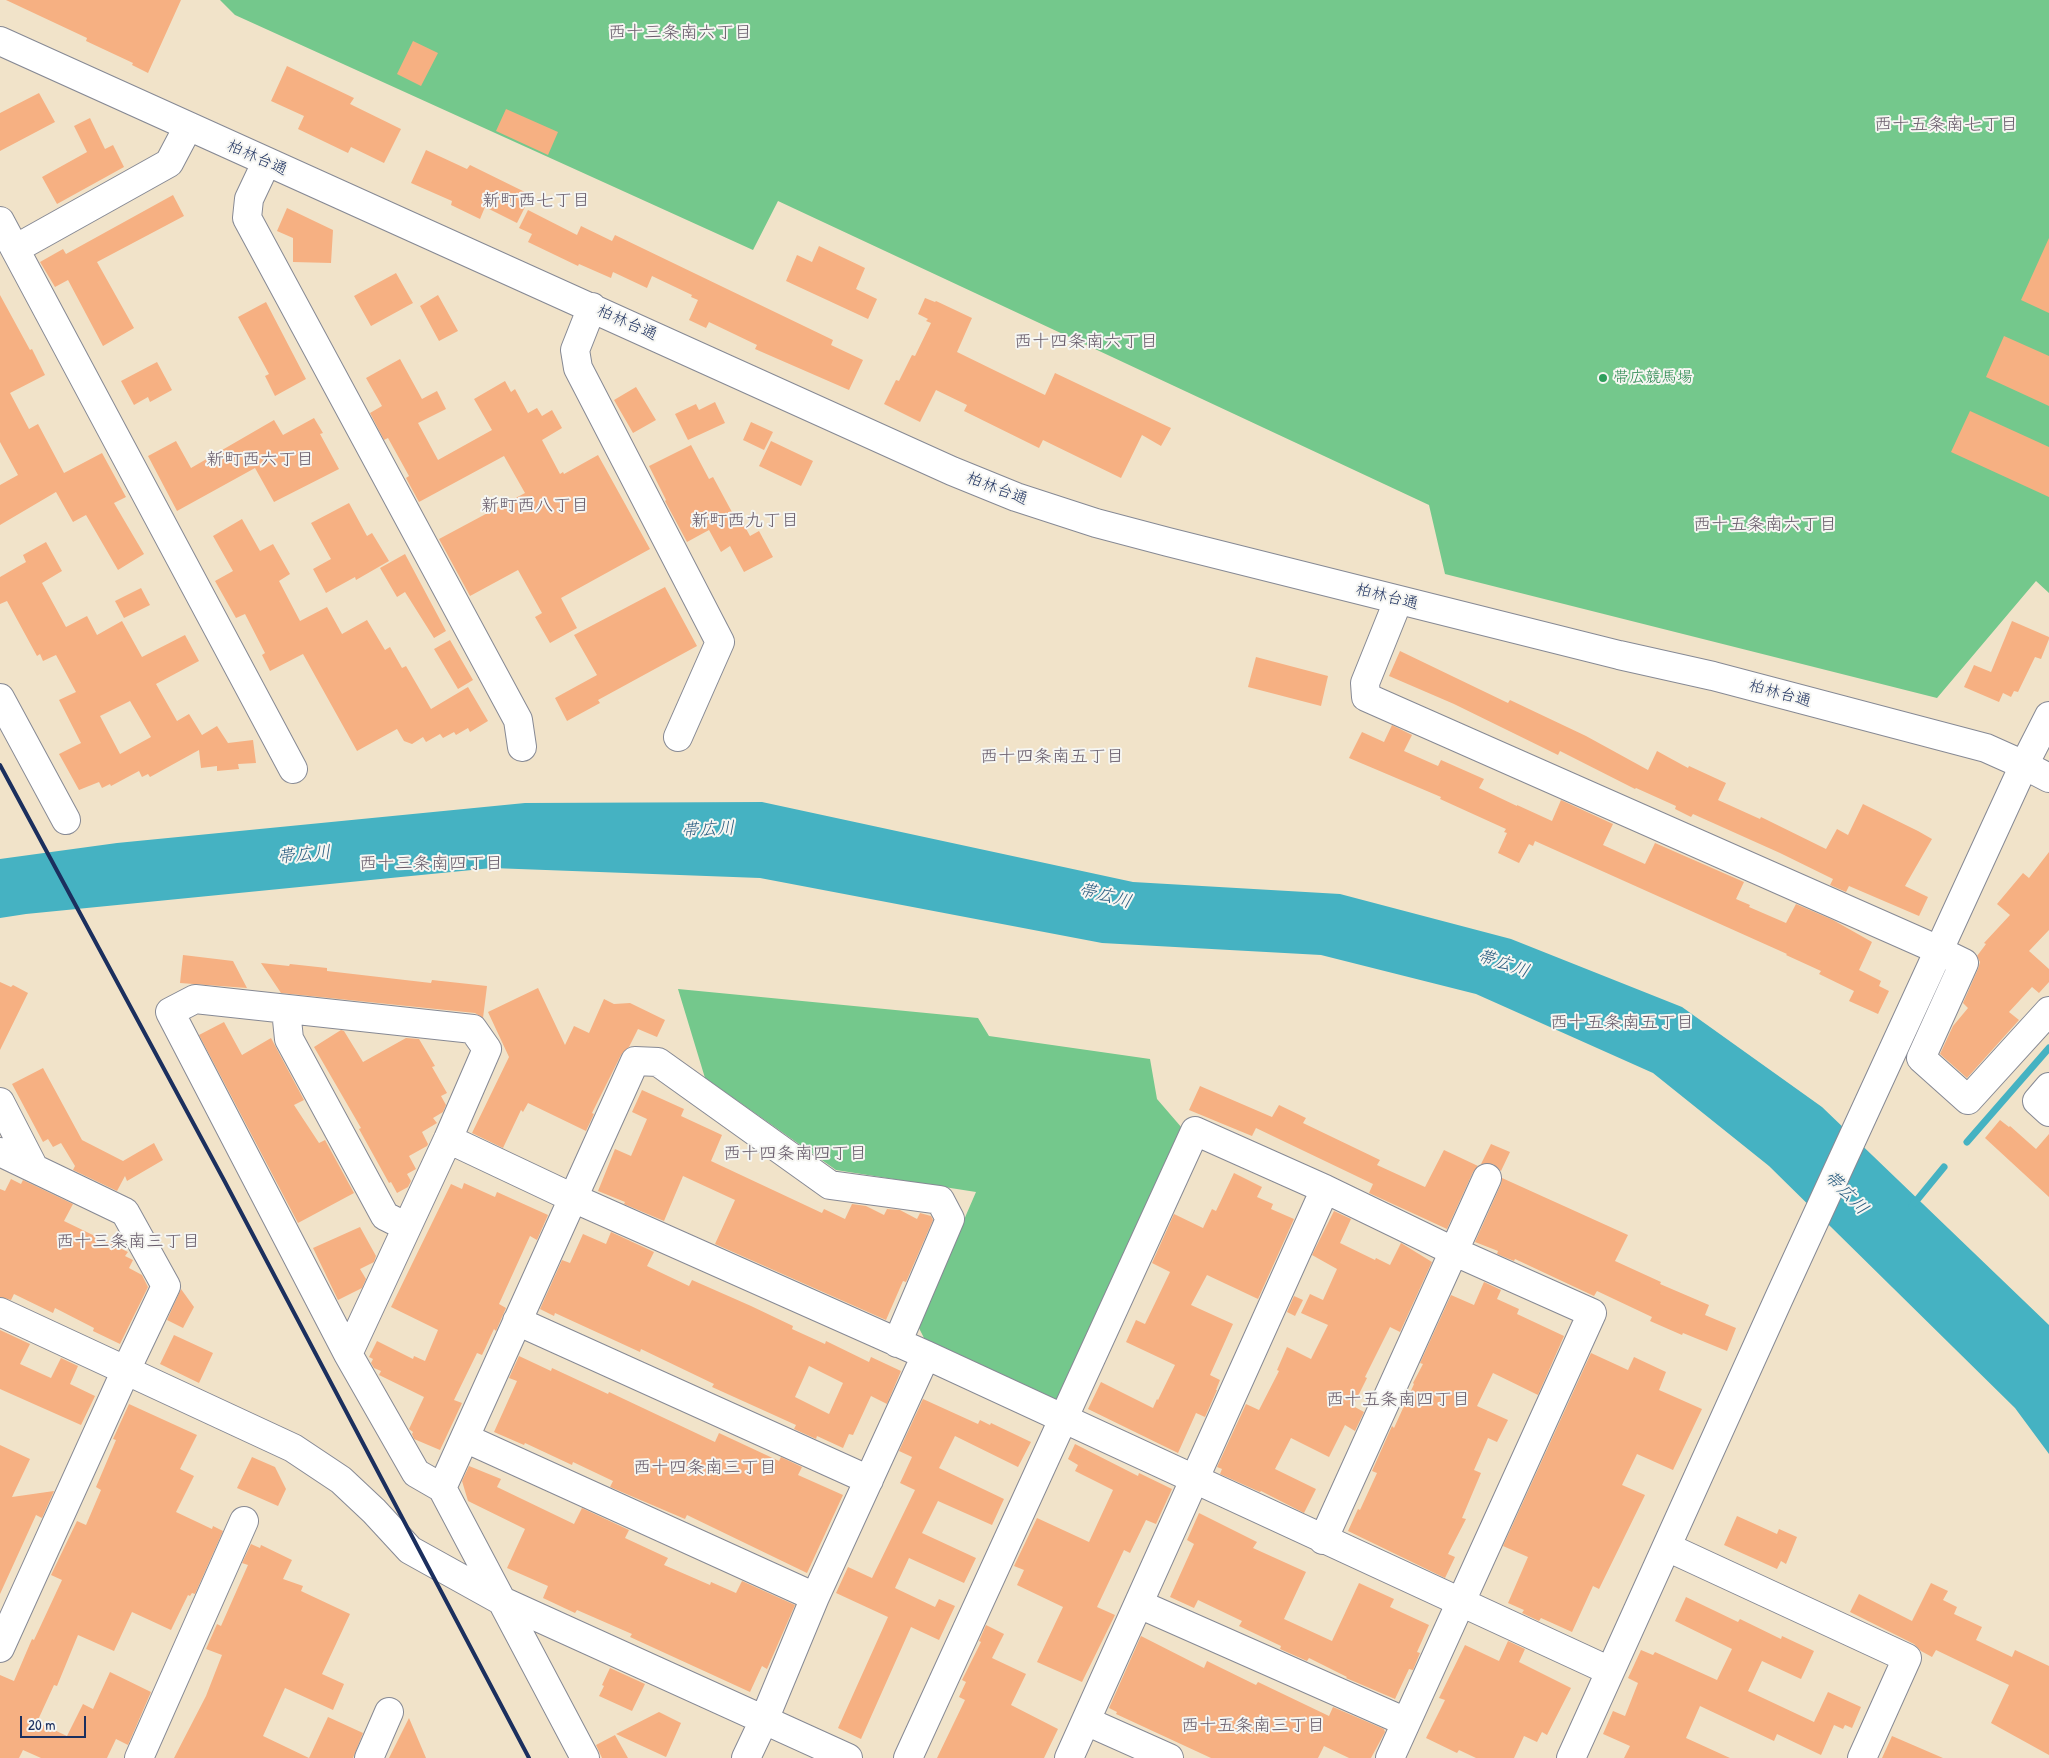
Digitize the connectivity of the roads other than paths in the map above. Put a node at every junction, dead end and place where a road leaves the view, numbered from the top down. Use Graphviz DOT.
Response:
graph roads {
  1 [pos="0,41"];
  2 [pos="188,127"];
  3 [pos="266,162"];
  4 [pos="0,221"];
  5 [pos="15,249"];
  6 [pos="592,307"];
  7 [pos="1398,600"];
  8 [pos="0,698"];
  9 [pos="2049,716"];
  10 [pos="678,737"];
  11 [pos="522,747"];
  12 [pos="2024,765"];
  13 [pos="293,769"];
  14 [pos="2049,778"];
  15 [pos="66,820"];
  16 [pos="1939,950"];
  17 [pos="286,1010"];
  18 [pos="2049,1011"];
  19 [pos="2049,1087"];
  20 [pos="0,1102"];
  21 [pos="2049,1112"];
  22 [pos="448,1139"];
  23 [pos="0,1152"];
  24 [pos="34,1168"];
  25 [pos="1486,1178"];
  26 [pos="1325,1189"];
  27 [pos="574,1198"];
  28 [pos="407,1227"];
  29 [pos="1453,1251"];
  30 [pos="0,1312"];
  31 [pos="517,1321"];
  32 [pos="897,1343"];
  33 [pos="348,1354"];
  34 [pos="926,1355"];
  35 [pos="126,1370"];
  36 [pos="1063,1420"];
  37 [pos="465,1438"];
  38 [pos="870,1480"];
  39 [pos="1193,1480"];
  40 [pos="442,1488"];
  41 [pos="244,1521"];
  42 [pos="1324,1540"];
  43 [pos="1667,1547"];
  44 [pos="815,1597"];
  45 [pos="500,1600"];
  46 [pos="1461,1603"];
  47 [pos="1139,1604"];
  48 [pos="0,1648"];
  49 [pos="1610,1671"];
  50 [pos="389,1712"];
  51 [pos="764,1720"];
  52 [pos="1086,1721"];
  53 [pos="1406,1722"];
  54 [pos="139,1758"];
  55 [pos="369,1758"];
  56 [pos="585,1758"];
  57 [pos="746,1758"];
  58 [pos="848,1758"];
  59 [pos="908,1758"];
  60 [pos="1069,1758"];
  61 [pos="1168,1758"];
  62 [pos="1390,1758"];
  63 [pos="1571,1758"];
  64 [pos="1862,1758"];
  1 -- 2 [label="street, 柏林台通"];
  2 -- 3 [label="street, 柏林台通"];
  2 -- 5 [label="street"];
  3 -- 6 [label="street, 柏林台通"];
  3 -- 11 [label="street"];
  4 -- 5 [label="street"];
  5 -- 13 [label="street"];
  6 -- 7 [label="street, 柏林台通"];
  6 -- 10 [label="street"];
  7 -- 12 [label="street, 柏林台通"];
  7 -- 16 [label="street"];
  8 -- 15 [label="street"];
  9 -- 12 [label="street"];
  12 -- 14 [label="street, 柏林台通"];
  12 -- 16 [label="street"];
  16 -- 18 [label="street"];
  16 -- 43 [label="street"];
  17 -- 22 [label="street"];
  17 -- 28 [label="street"];
  17 -- 33 [label="street"];
  19 -- 21 [label="street"];
  20 -- 24 [label="street"];
  22 -- 27 [label="street"];
  22 -- 28 [label="street"];
  23 -- 24 [label="street"];
  24 -- 35 [label="street"];
  25 -- 29 [label="street"];
  26 -- 29 [label="street"];
  26 -- 36 [label="street"];
  26 -- 39 [label="street"];
  27 -- 31 [label="street"];
  27 -- 32 [label="street"];
  27 -- 32 [label="street"];
  28 -- 33 [label="street"];
  29 -- 42 [label="street"];
  29 -- 46 [label="street"];
  30 -- 35 [label="street"];
  31 -- 37 [label="street"];
  31 -- 38 [label="street"];
  32 -- 34 [label="street"];
  33 -- 40 [label="street"];
  34 -- 36 [label="street"];
  34 -- 38 [label="street"];
  35 -- 45 [label="street"];
  35 -- 48 [label="street"];
  36 -- 39 [label="street"];
  36 -- 59 [label="street"];
  37 -- 40 [label="street"];
  37 -- 44 [label="street"];
  38 -- 44 [label="street"];
  39 -- 42 [label="street"];
  39 -- 47 [label="street"];
  40 -- 45 [label="street"];
  41 -- 54 [label="street"];
  42 -- 46 [label="street"];
  43 -- 49 [label="street"];
  43 -- 64 [label="street"];
  44 -- 51 [label="street"];
  45 -- 51 [label="street"];
  45 -- 56 [label="street"];
  46 -- 49 [label="street"];
  46 -- 53 [label="street"];
  47 -- 52 [label="street"];
  47 -- 53 [label="street"];
  49 -- 63 [label="street"];
  50 -- 55 [label="street"];
  51 -- 57 [label="street"];
  51 -- 58 [label="street"];
  52 -- 60 [label="street"];
  52 -- 61 [label="street"];
  53 -- 62 [label="street"];
}
